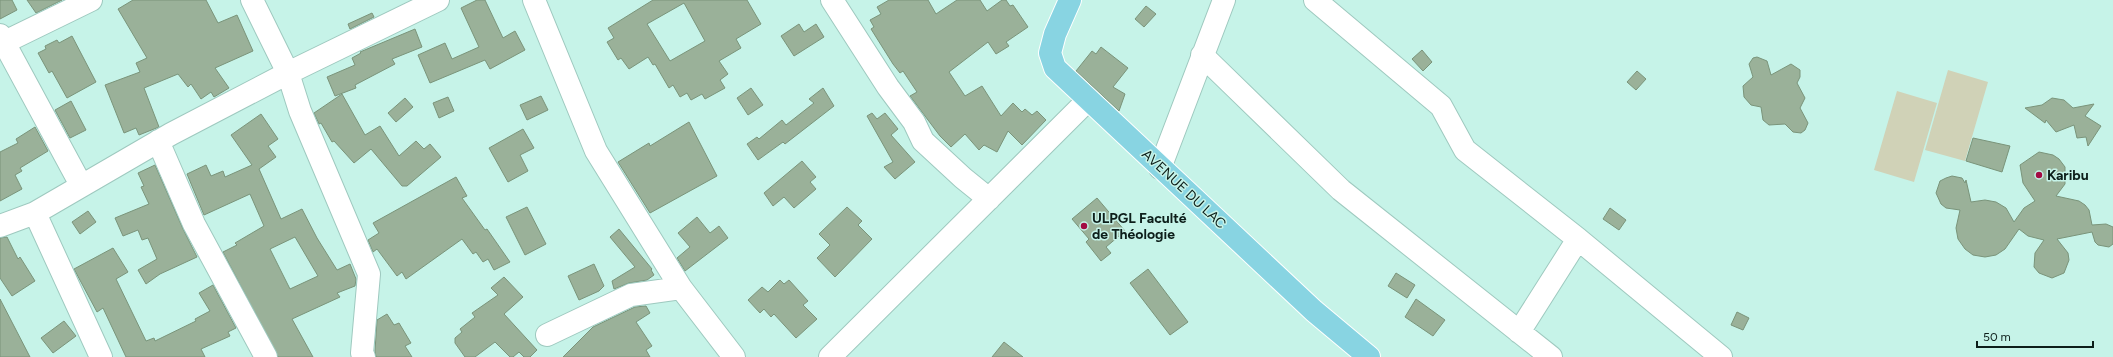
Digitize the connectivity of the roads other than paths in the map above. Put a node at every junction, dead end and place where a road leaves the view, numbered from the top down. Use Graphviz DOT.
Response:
graph roads {
  1 [pos="90,0"];
  2 [pos="252,0"];
  3 [pos="438,0"];
  4 [pos="534,0"];
  5 [pos="832,0"];
  6 [pos="1070,0"];
  7 [pos="1224,0"];
  8 [pos="1315,0"];
  9 [pos="3,38"];
  10 [pos="1202,55"];
  11 [pos="288,73"];
  12 [pos="1088,100"];
  13 [pos="158,141"];
  14 [pos="1160,168"];
  15 [pos="81,185"];
  16 [pos="989,199"];
  17 [pos="35,213"];
  18 [pos="0,226"];
  19 [pos="1578,239"];
  20 [pos="681,288"];
  21 [pos="1520,332"];
  22 [pos="547,335"];
  23 [pos="359,356"];
  24 [pos="101,357"];
  25 [pos="266,357"];
  26 [pos="734,357"];
  27 [pos="830,357"];
  28 [pos="1369,357"];
  29 [pos="1551,357"];
  30 [pos="1721,357"];
  1 -- 9 [label="street"];
  2 -- 11 [label="street"];
  3 -- 11 [label="street"];
  4 -- 20 [label="street"];
  5 -- 16 [label="street"];
  6 -- 12 [label="main road, AVENUE DU LAC"];
  7 -- 10 [label="street"];
  8 -- 19 [label="street"];
  9 -- 15 [label="street"];
  10 -- 14 [label="street"];
  10 -- 21 [label="street"];
  11 -- 13 [label="street"];
  11 -- 23 [label="street"];
  12 -- 14 [label="main road, AVENUE DU LAC"];
  12 -- 16 [label="street"];
  13 -- 15 [label="street"];
  13 -- 25 [label="street"];
  14 -- 28 [label="main road, AVENUE DU LAC"];
  15 -- 17 [label="street"];
  16 -- 27 [label="street"];
  17 -- 18 [label="street"];
  17 -- 24 [label="street"];
  19 -- 21 [label="street"];
  19 -- 30 [label="street"];
  20 -- 22 [label="street"];
  20 -- 26 [label="street"];
  21 -- 29 [label="street"];
}
